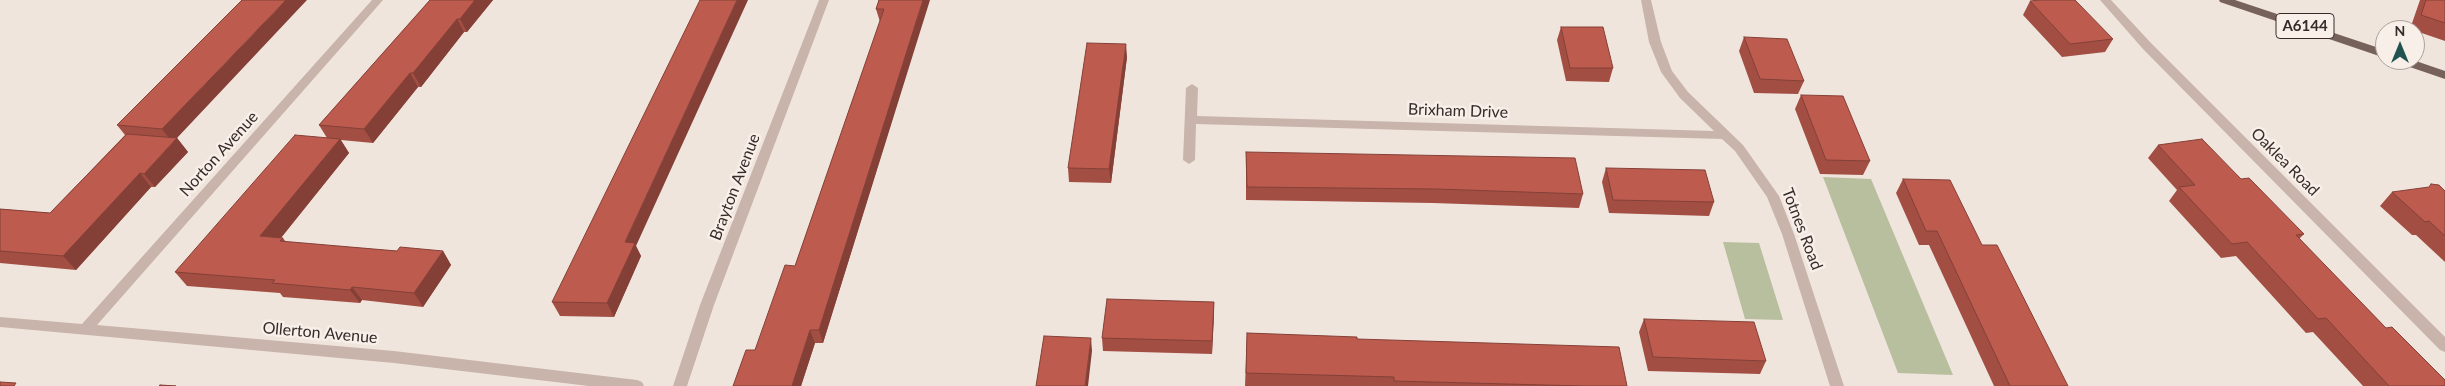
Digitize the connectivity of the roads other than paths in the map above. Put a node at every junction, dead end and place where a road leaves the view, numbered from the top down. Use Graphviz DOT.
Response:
graph roads {
  1 [pos="378,0"];
  2 [pos="824,0"];
  3 [pos="1646,0"];
  4 [pos="2105,0"];
  5 [pos="2224,0"];
  6 [pos="2375,51"];
  7 [pos="2425,68"];
  8 [pos="2445,75"];
  9 [pos="1192,88"];
  10 [pos="1191,120"];
  11 [pos="1725,135"];
  12 [pos="1189,160"];
  13 [pos="0,322"];
  14 [pos="85,330"];
  15 [pos="2445,346"];
  16 [pos="637,386"];
  17 [pos="680,386"];
  18 [pos="1837,386"];
  1 -- 14 [label="street, Norton Avenue"];
  2 -- 17 [label="street, Brayton Avenue"];
  3 -- 11 [label="street, Totnes Road"];
  4 -- 15 [label="street, Oaklea Road"];
  5 -- 6 [label="main road, A6144"];
  7 -- 8 [label="main road"];
  9 -- 10 [label="street"];
  10 -- 11 [label="street, Brixham Drive"];
  10 -- 12 [label="street"];
  11 -- 18 [label="street, Totnes Road"];
  13 -- 14 [label="street, Ollerton Avenue"];
  14 -- 16 [label="street, Ollerton Avenue"];
}
